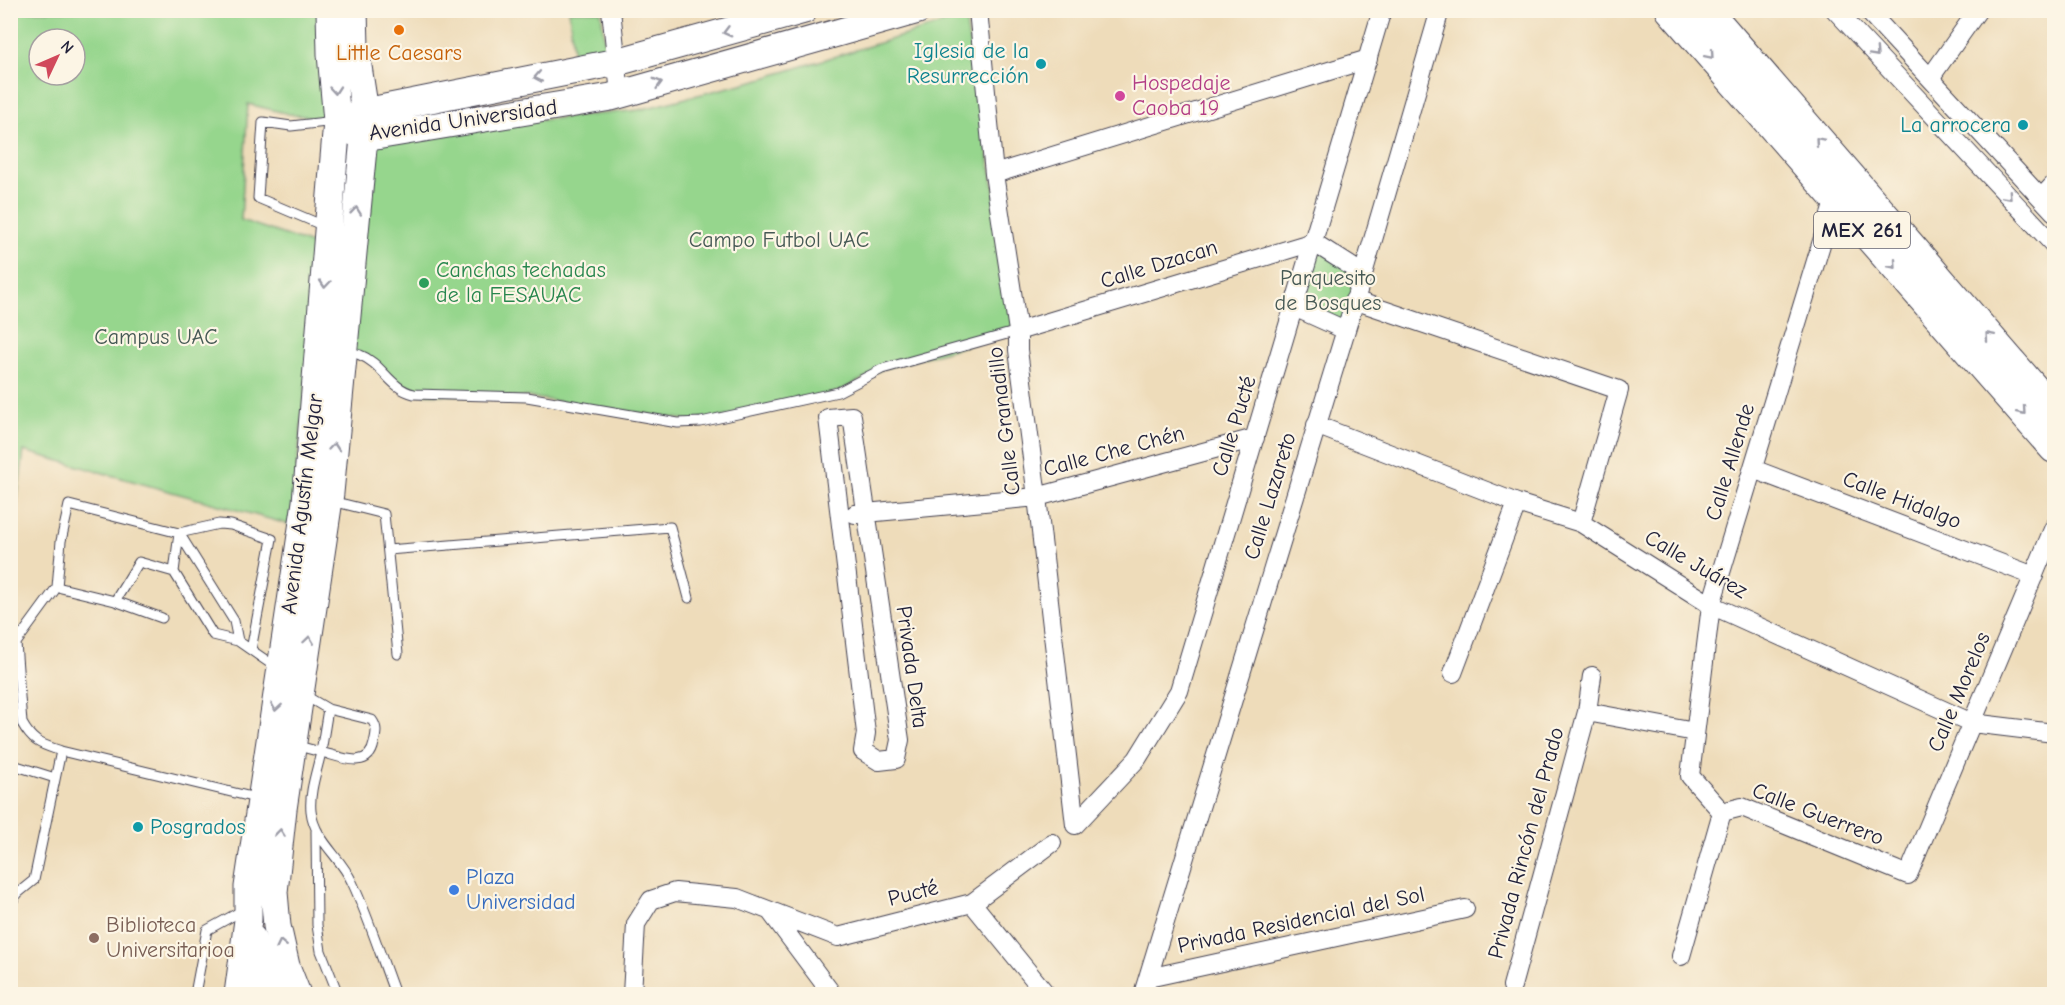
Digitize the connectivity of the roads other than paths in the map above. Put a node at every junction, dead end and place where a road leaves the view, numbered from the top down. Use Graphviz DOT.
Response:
graph roads {
  1 [pos="330,10"];
  2 [pos="354,10"];
  3 [pos="611,10"];
  4 [pos="804,10"];
  5 [pos="918,10"];
  6 [pos="978,10"];
  7 [pos="1382,10"];
  8 [pos="1440,10"];
  9 [pos="1671,10"];
  10 [pos="1706,10"];
  11 [pos="1835,10"];
  12 [pos="1867,10"];
  13 [pos="1978,10"];
  14 [pos="1368,59"];
  15 [pos="617,62"];
  16 [pos="1930,78"];
  17 [pos="620,94"];
  18 [pos="337,121"];
  19 [pos="364,125"];
  20 [pos="1842,167"];
  21 [pos="994,174"];
  22 [pos="2055,184"];
  23 [pos="2041,198"];
  24 [pos="1835,199"];
  25 [pos="2055,212"];
  26 [pos="329,228"];
  27 [pos="1313,242"];
  28 [pos="2055,245"];
  29 [pos="1363,274"];
  30 [pos="1354,300"];
  31 [pos="1294,307"];
  32 [pos="1345,330"];
  33 [pos="1018,331"];
  34 [pos="343,351"];
  35 [pos="2055,412"];
  36 [pos="1317,425"];
  37 [pos="1255,438"];
  38 [pos="2055,448"];
  39 [pos="1753,469"];
  40 [pos="1037,497"];
  41 [pos="329,500"];
  42 [pos="1516,502"];
  43 [pos="865,513"];
  44 [pos="840,516"];
  45 [pos="1581,523"];
  46 [pos="2055,527"];
  47 [pos="179,533"];
  48 [pos="388,550"];
  49 [pos="174,572"];
  50 [pos="2034,576"];
  51 [pos="57,587"];
  52 [pos="689,598"];
  53 [pos="115,601"];
  54 [pos="1711,605"];
  55 [pos="162,618"];
  56 [pos="881,621"];
  57 [pos="853,627"];
  58 [pos="238,641"];
  59 [pos="251,650"];
  60 [pos="886,651"];
  61 [pos="398,654"];
  62 [pos="858,664"];
  63 [pos="281,671"];
  64 [pos="1453,673"];
  65 [pos="1592,676"];
  66 [pos="301,693"];
  67 [pos="328,709"];
  68 [pos="1587,712"];
  69 [pos="1972,723"];
  70 [pos="1695,732"];
  71 [pos="2055,733"];
  72 [pos="293,744"];
  73 [pos="61,751"];
  74 [pos="321,752"];
  75 [pos="10,764"];
  76 [pos="1690,776"];
  77 [pos="55,778"];
  78 [pos="262,799"];
  79 [pos="1722,812"];
  80 [pos="1075,825"];
  81 [pos="316,831"];
  82 [pos="1052,843"];
  83 [pos="1908,875"];
  84 [pos="972,903"];
  85 [pos="10,904"];
  86 [pos="1465,909"];
  87 [pos="770,911"];
  88 [pos="248,914"];
  89 [pos="1681,956"];
  90 [pos="1145,986"];
  91 [pos="1512,986"];
  92 [pos="195,994"];
  93 [pos="238,994"];
  94 [pos="268,994"];
  95 [pos="297,994"];
  96 [pos="338,994"];
  97 [pos="395,994"];
  98 [pos="632,994"];
  99 [pos="832,994"];
  100 [pos="1046,994"];
  1 -- 18 [label="main road, Avenida Agustín Melgar, one-way"];
  2 -- 19 [label="main road, Avenida Agustín Melgar"];
  3 -- 15 [label="street"];
  4 -- 15 [label="main road, Avenida Universidad, one-way"];
  17 -- 5 [label="main road, Avenida Universidad, one-way"];
  6 -- 21 [label="street, Calle Granadillo"];
  7 -- 14 [label="street, Calle Pucté"];
  8 -- 29 [label="street, Calle Lazareto"];
  9 -- 24 [label="main road, MEX 261, one-way"];
  20 -- 10 [label="main road, MEX 261, one-way"];
  11 -- 28 [label="street, one-way"];
  12 -- 16 [label="street"];
  13 -- 16 [label="street"];
  14 -- 21 [label="street"];
  14 -- 27 [label="street, Calle Pucté"];
  15 -- 17 [label="street"];
  15 -- 19 [label="main road, Avenida Universidad, one-way"];
  16 -- 23 [label="street"];
  17 -- 19 [label="main road, Avenida Universidad"];
  18 -- 19 [label="main road, Avenida Universidad"];
  18 -- 26 [label="main road, Avenida Agustín Melgar"];
  18 -- 26 [label="lane"];
  34 -- 19 [label="main road, Avenida Agustín Melgar, one-way"];
  20 -- 24 [label="street, Calle Allende"];
  35 -- 20 [label="main road, MEX 261, one-way"];
  21 -- 33 [label="street, Calle Granadillo"];
  22 -- 23 [label="street"];
  23 -- 25 [label="street"];
  24 -- 38 [label="main road, MEX 261, one-way"];
  24 -- 39 [label="street, Calle Allende"];
  26 -- 63 [label="main road, Avenida Agustín Melgar, one-way"];
  27 -- 29 [label="street"];
  27 -- 31 [label="street, Calle Pucté"];
  27 -- 33 [label="street, Calle Dzacan"];
  29 -- 30 [label="street, Calle Lazareto"];
  30 -- 32 [label="street, Calle Lazareto"];
  30 -- 45 [label="street"];
  31 -- 32 [label="street"];
  31 -- 37 [label="street, Calle Pucté"];
  32 -- 36 [label="street, Calle Lazareto"];
  33 -- 34 [label="lane"];
  33 -- 40 [label="street, Calle Granadillo"];
  41 -- 34 [label="main road, Avenida Agustín Melgar, one-way"];
  36 -- 42 [label="street, Calle Juárez"];
  36 -- 90 [label="street, Calle Lazareto"];
  37 -- 40 [label="street, Calle Che Chén"];
  37 -- 80 [label="street, Calle Pucté"];
  39 -- 50 [label="street, Calle Hidalgo"];
  39 -- 54 [label="street, Calle Allende"];
  40 -- 43 [label="street, Calle Che Chén"];
  40 -- 80 [label="street, Calle Granadillo"];
  41 -- 48 [label="lane"];
  66 -- 41 [label="main road, Avenida Agustín Melgar, one-way"];
  42 -- 45 [label="street, Calle Juárez"];
  42 -- 64 [label="street"];
  43 -- 44 [label="street, Calle Che Chén"];
  43 -- 44 [label="street, Privada Delta"];
  43 -- 56 [label="street, Privada Delta"];
  44 -- 57 [label="street, Privada Delta"];
  45 -- 54 [label="street, Calle Juárez"];
  46 -- 50 [label="street, Calle Morelos"];
  47 -- 49 [label="lane"];
  47 -- 51 [label="lane"];
  47 -- 58 [label="lane"];
  47 -- 59 [label="lane"];
  48 -- 52 [label="lane"];
  48 -- 61 [label="lane"];
  49 -- 53 [label="lane"];
  49 -- 58 [label="lane"];
  50 -- 69 [label="street, Calle Morelos"];
  51 -- 53 [label="lane"];
  51 -- 73 [label="lane"];
  53 -- 55 [label="lane"];
  54 -- 69 [label="street, Calle Juárez"];
  54 -- 70 [label="street, Calle Allende"];
  56 -- 57 [label="street"];
  56 -- 60 [label="street, Privada Delta"];
  57 -- 62 [label="street, Privada Delta"];
  58 -- 59 [label="lane"];
  59 -- 63 [label="lane"];
  60 -- 62 [label="street"];
  60 -- 62 [label="street, Privada Delta"];
  63 -- 78 [label="main road, Avenida Agustín Melgar, one-way"];
  65 -- 68 [label="street, Privada Rincón del Prado"];
  66 -- 67 [label="lane"];
  66 -- 72 [label="main road, Avenida Agustín Melgar"];
  67 -- 74 [label="lane"];
  67 -- 74 [label="lane"];
  68 -- 70 [label="street, Privada Rincón del Prado"];
  68 -- 91 [label="street, Privada Rincón del Prado"];
  69 -- 71 [label="street, Calle Juárez"];
  69 -- 83 [label="street, Calle Morelos"];
  70 -- 76 [label="street, Calle Allende"];
  72 -- 74 [label="lane"];
  95 -- 72 [label="main road, Avenida Agustín Melgar, one-way"];
  73 -- 77 [label="lane"];
  73 -- 78 [label="lane"];
  74 -- 81 [label="lane"];
  75 -- 77 [label="lane"];
  76 -- 79 [label="street, Calle Guerrero"];
  77 -- 85 [label="lane"];
  78 -- 88 [label="main road, Avenida Agustín Melgar"];
  79 -- 83 [label="street, Calle Guerrero"];
  79 -- 89 [label="street"];
  81 -- 96 [label="lane"];
  81 -- 97 [label="lane"];
  82 -- 84 [label="street, Pucté"];
  84 -- 87 [label="street, Pucté"];
  84 -- 100 [label="street"];
  86 -- 90 [label="street, Privada Residencial del Sol"];
  87 -- 98 [label="street, Pucté"];
  87 -- 99 [label="street"];
  88 -- 92 [label="lane"];
  88 -- 93 [label="main road, Avenida Agustín Melgar"];
  88 -- 94 [label="main road"];
}
